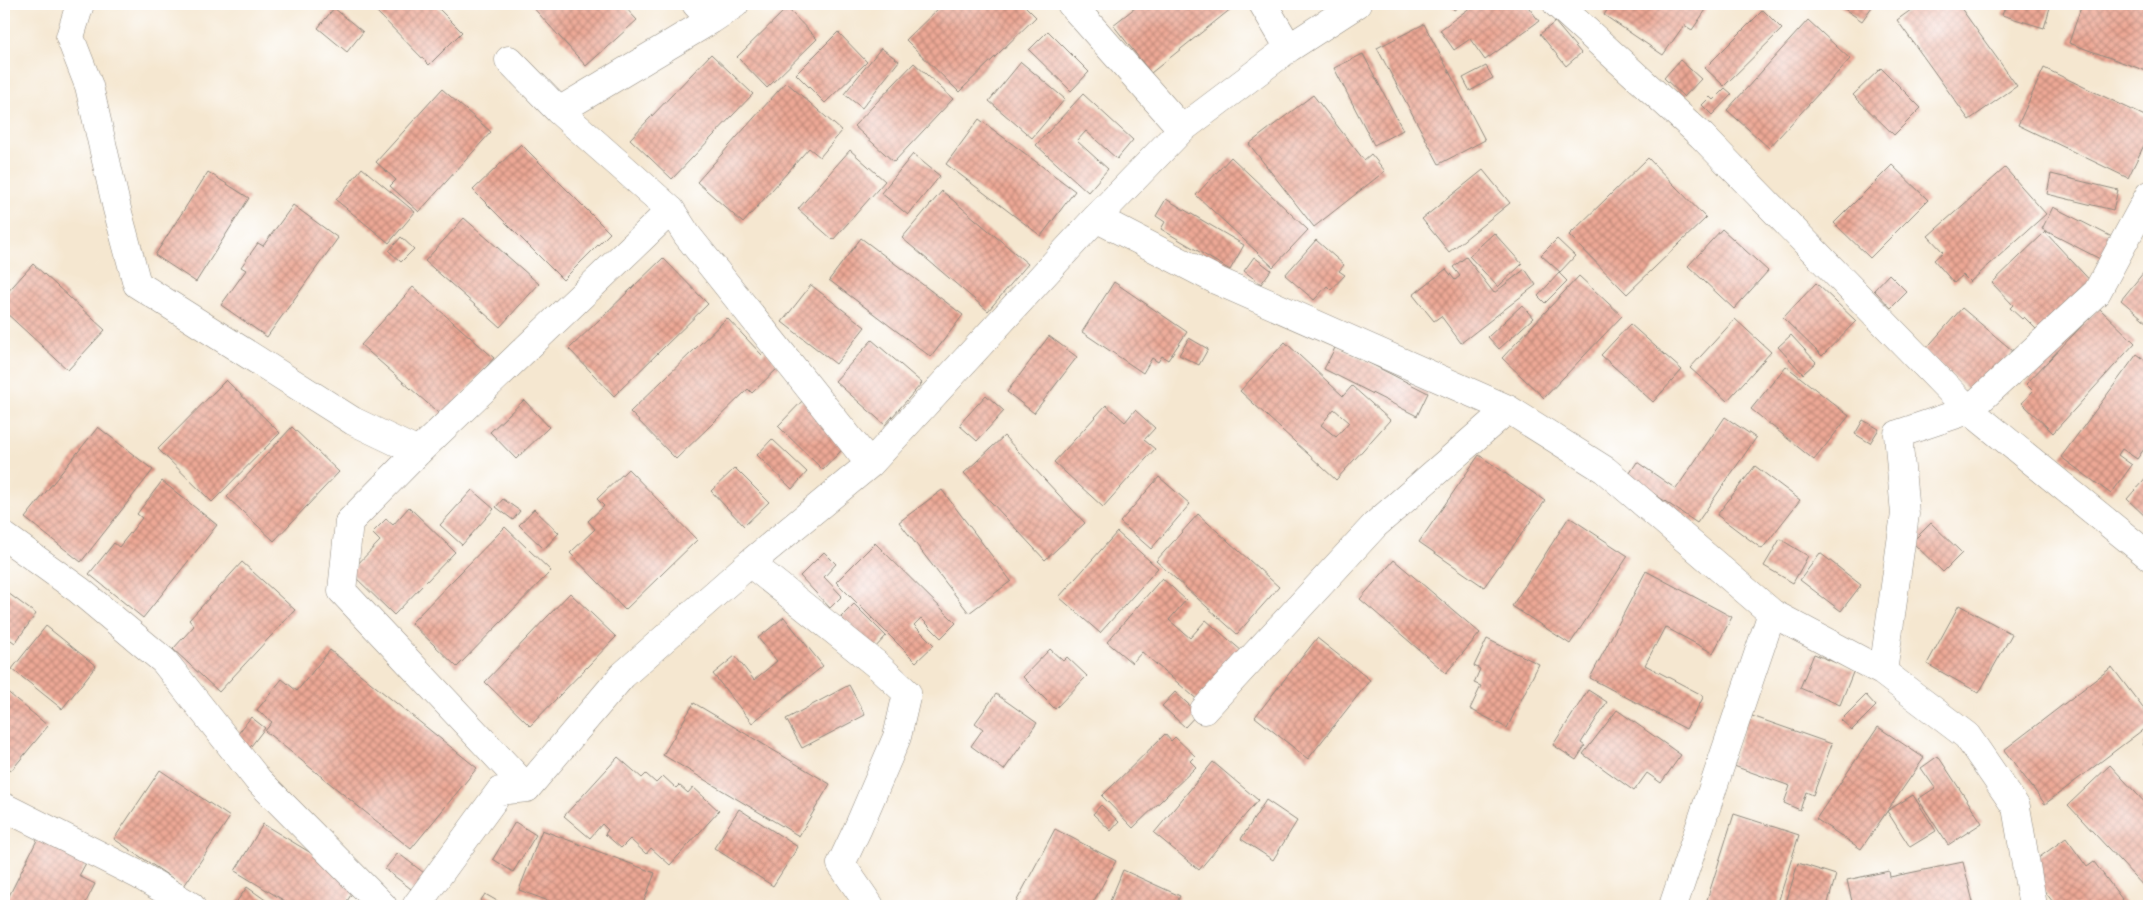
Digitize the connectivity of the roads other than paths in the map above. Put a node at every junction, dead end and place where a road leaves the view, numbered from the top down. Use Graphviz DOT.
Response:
graph roads {
  1 [pos="80,4"];
  2 [pos="735,4"];
  3 [pos="1070,4"];
  4 [pos="1263,4"];
  5 [pos="1357,4"];
  6 [pos="1557,4"];
  7 [pos="704,12"];
  8 [pos="1289,48"];
  9 [pos="509,60"];
  10 [pos="559,111"];
  11 [pos="1182,129"];
  12 [pos="2149,195"];
  13 [pos="671,210"];
  14 [pos="1096,218"];
  15 [pos="1508,409"];
  16 [pos="1970,410"];
  17 [pos="418,452"];
  18 [pos="870,464"];
  19 [pos="4,536"];
  20 [pos="2149,556"];
  21 [pos="750,562"];
  22 [pos="1772,613"];
  23 [pos="1883,672"];
  24 [pos="1204,710"];
  25 [pos="527,788"];
  26 [pos="4,807"];
  27 [pos="191,906"];
  28 [pos="383,906"];
  29 [pos="416,906"];
  30 [pos="870,906"];
  31 [pos="1673,906"];
  32 [pos="2033,906"];
  1 -- 17 [label="street"];
  2 -- 7 [label="street"];
  3 -- 11 [label="street"];
  4 -- 8 [label="street"];
  5 -- 8 [label="street"];
  6 -- 16 [label="street"];
  7 -- 10 [label="street"];
  8 -- 11 [label="street"];
  9 -- 10 [label="street"];
  10 -- 13 [label="street"];
  11 -- 14 [label="street"];
  12 -- 16 [label="street"];
  13 -- 17 [label="street"];
  13 -- 18 [label="street"];
  14 -- 15 [label="street"];
  14 -- 18 [label="street"];
  15 -- 22 [label="street"];
  15 -- 24 [label="street"];
  16 -- 20 [label="street"];
  16 -- 23 [label="street"];
  17 -- 25 [label="street"];
  18 -- 21 [label="street"];
  19 -- 28 [label="street"];
  21 -- 25 [label="street"];
  21 -- 30 [label="street"];
  22 -- 23 [label="street"];
  22 -- 31 [label="street"];
  23 -- 32 [label="street"];
  25 -- 29 [label="street"];
  26 -- 27 [label="street"];
}
